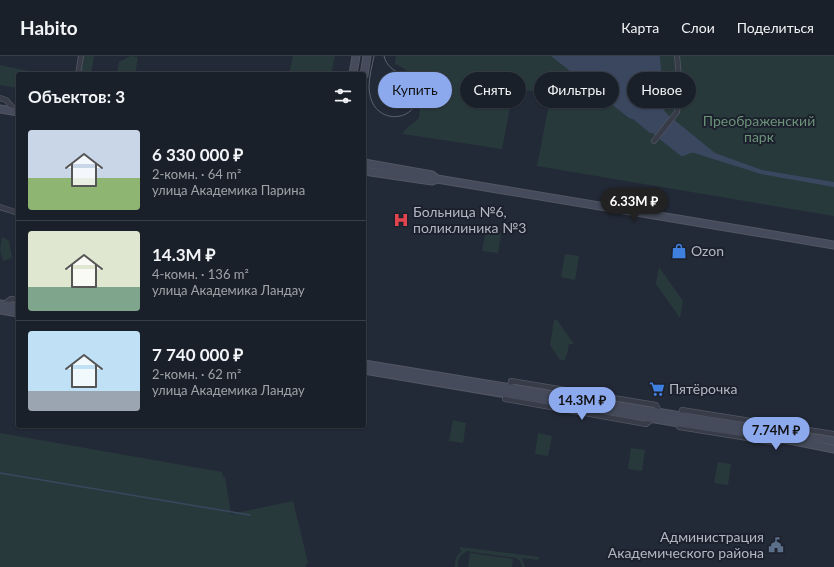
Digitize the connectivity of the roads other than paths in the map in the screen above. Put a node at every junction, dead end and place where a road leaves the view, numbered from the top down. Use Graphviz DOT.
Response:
graph roads {
  1 [pos="81,56"];
  2 [pos="356,56"];
  3 [pos="367,56"];
  4 [pos="677,56"];
  5 [pos="78,72"];
  6 [pos="353,72"];
  7 [pos="364,72"];
  8 [pos="0,98"];
  9 [pos="0,109"];
  10 [pos="16,112"];
  11 [pos="654,141"];
  12 [pos="366,163"];
  13 [pos="366,171"];
  14 [pos="437,179"];
  15 [pos="0,207"];
  16 [pos="16,212"];
  17 [pos="834,245"];
  18 [pos="16,300"];
  19 [pos="1,306"];
  20 [pos="16,307"];
  21 [pos="16,312"];
  22 [pos="366,364"];
  23 [pos="366,370"];
  24 [pos="508,390"];
  25 [pos="680,422"];
  26 [pos="834,434"];
  27 [pos="784,439"];
  28 [pos="834,441"];
  29 [pos="834,449"];
  1 -- 5 [label="street"];
  2 -- 6 [label="street"];
  3 -- 7 [label="street"];
  4 -- 11 [label="street"];
  8 -- 10 [label="street"];
  9 -- 10 [label="street"];
  12 -- 14 [label="street"];
  13 -- 14 [label="street"];
  14 -- 17 [label="street"];
  15 -- 16 [label="street"];
  18 -- 19 [label="street"];
  19 -- 20 [label="street"];
  19 -- 21 [label="street"];
  22 -- 24 [label="street"];
  23 -- 24 [label="street"];
  24 -- 25 [label="street"];
  24 -- 25 [label="street"];
  25 -- 26 [label="street"];
  25 -- 27 [label="street"];
  25 -- 27 [label="street"];
  25 -- 28 [label="street"];
  27 -- 29 [label="street"];
}
